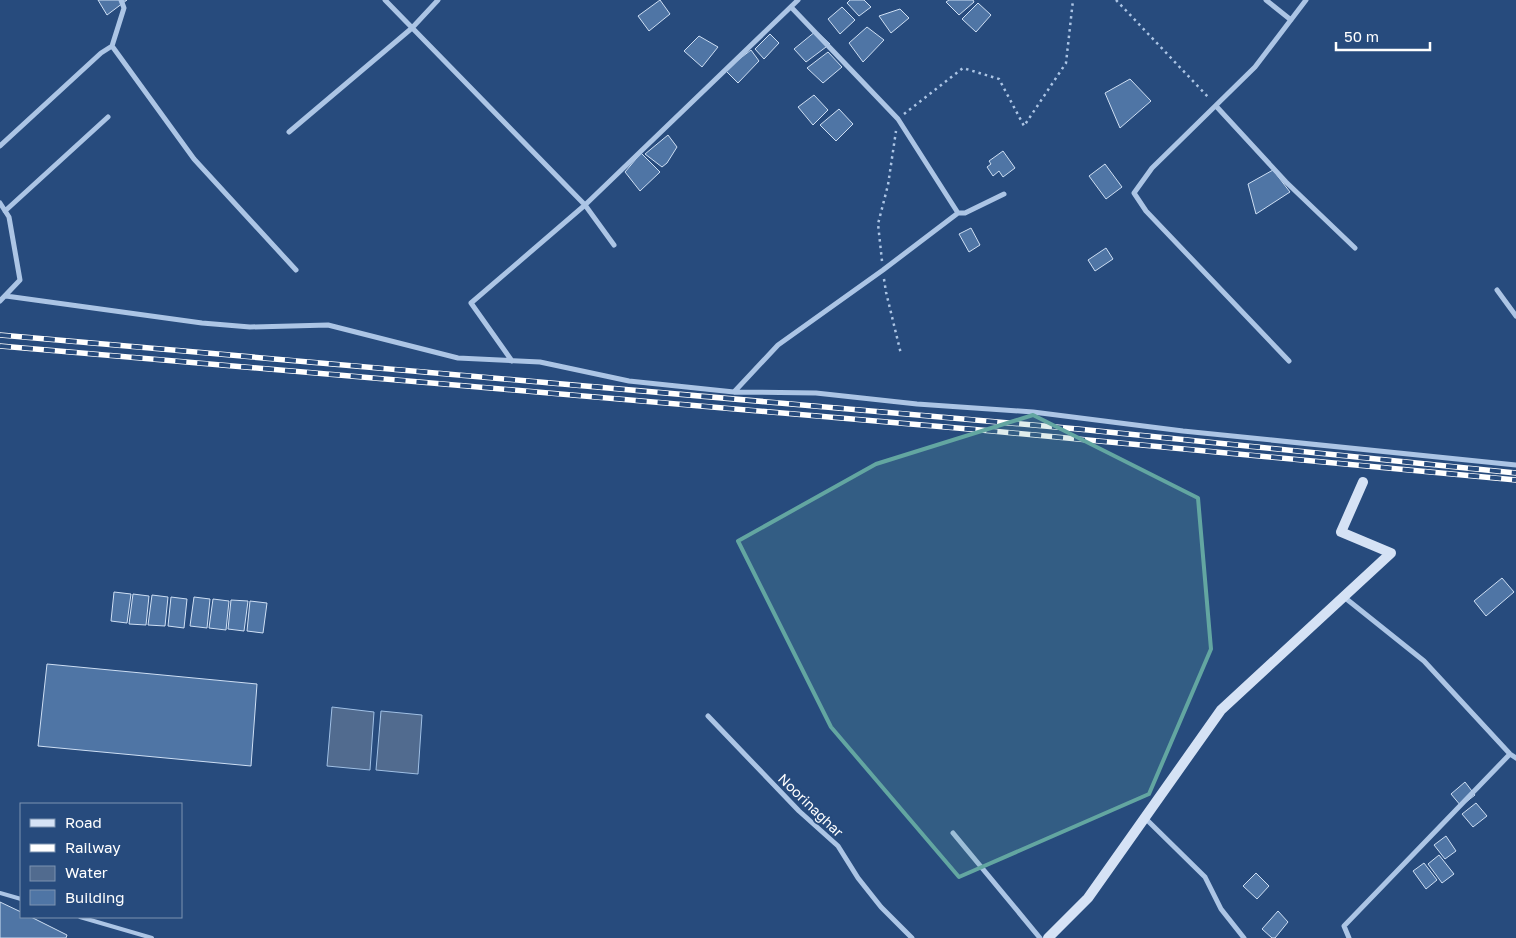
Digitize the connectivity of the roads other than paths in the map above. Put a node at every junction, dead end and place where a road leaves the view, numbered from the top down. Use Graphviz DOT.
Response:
graph roads {
  1 [pos="121,0"];
  2 [pos="385,0"];
  3 [pos="438,0"];
  4 [pos="798,0"];
  5 [pos="1266,0"];
  6 [pos="1306,0"];
  7 [pos="791,7"];
  8 [pos="1291,20"];
  9 [pos="412,28"];
  10 [pos="112,46"];
  11 [pos="1216,106"];
  12 [pos="108,117"];
  13 [pos="289,132"];
  14 [pos="0,146"];
  15 [pos="1004,194"];
  16 [pos="0,203"];
  17 [pos="585,205"];
  18 [pos="5,211"];
  19 [pos="958,213"];
  20 [pos="614,245"];
  21 [pos="1355,248"];
  22 [pos="296,270"];
  23 [pos="1497,290"];
  24 [pos="6,296"];
  25 [pos="0,300"];
  26 [pos="1516,316"];
  27 [pos="512,360"];
  28 [pos="1290,361"];
  29 [pos="734,392"];
  30 [pos="1515,464"];
  31 [pos="1363,482"];
  32 [pos="1344,596"];
  33 [pos="708,716"];
  34 [pos="1510,754"];
  35 [pos="1516,758"];
  36 [pos="1144,818"];
  37 [pos="953,833"];
  38 [pos="0,893"];
  39 [pos="20,899"];
  40 [pos="83,918"];
  41 [pos="152,938"];
  42 [pos="912,938"];
  43 [pos="1040,938"];
  44 [pos="1048,938"];
  45 [pos="1244,938"];
  46 [pos="1349,938"];
  1 -- 10 [label="street"];
  2 -- 9 [label="street"];
  3 -- 9 [label="street"];
  4 -- 7 [label="street"];
  5 -- 8 [label="street"];
  6 -- 8 [label="street"];
  7 -- 17 [label="street"];
  7 -- 19 [label="street"];
  8 -- 11 [label="street"];
  9 -- 13 [label="street"];
  9 -- 17 [label="street"];
  10 -- 14 [label="street"];
  10 -- 22 [label="street"];
  11 -- 21 [label="street"];
  11 -- 28 [label="street"];
  12 -- 18 [label="street"];
  15 -- 19 [label="street"];
  16 -- 18 [label="street"];
  17 -- 20 [label="street"];
  17 -- 27 [label="street"];
  18 -- 24 [label="street"];
  19 -- 29 [label="street"];
  23 -- 26 [label="street"];
  24 -- 25 [label="street"];
  24 -- 27 [label="street"];
  27 -- 29 [label="street"];
  29 -- 30 [label="street"];
  31 -- 32 [label="street"];
  32 -- 34 [label="street"];
  32 -- 36 [label="street"];
  33 -- 42 [label="street, Noorinaghar"];
  34 -- 35 [label="street"];
  34 -- 46 [label="street"];
  36 -- 44 [label="street"];
  36 -- 45 [label="street"];
  37 -- 43 [label="street"];
  38 -- 39 [label="lane"];
  40 -- 41 [label="lane"];
}
